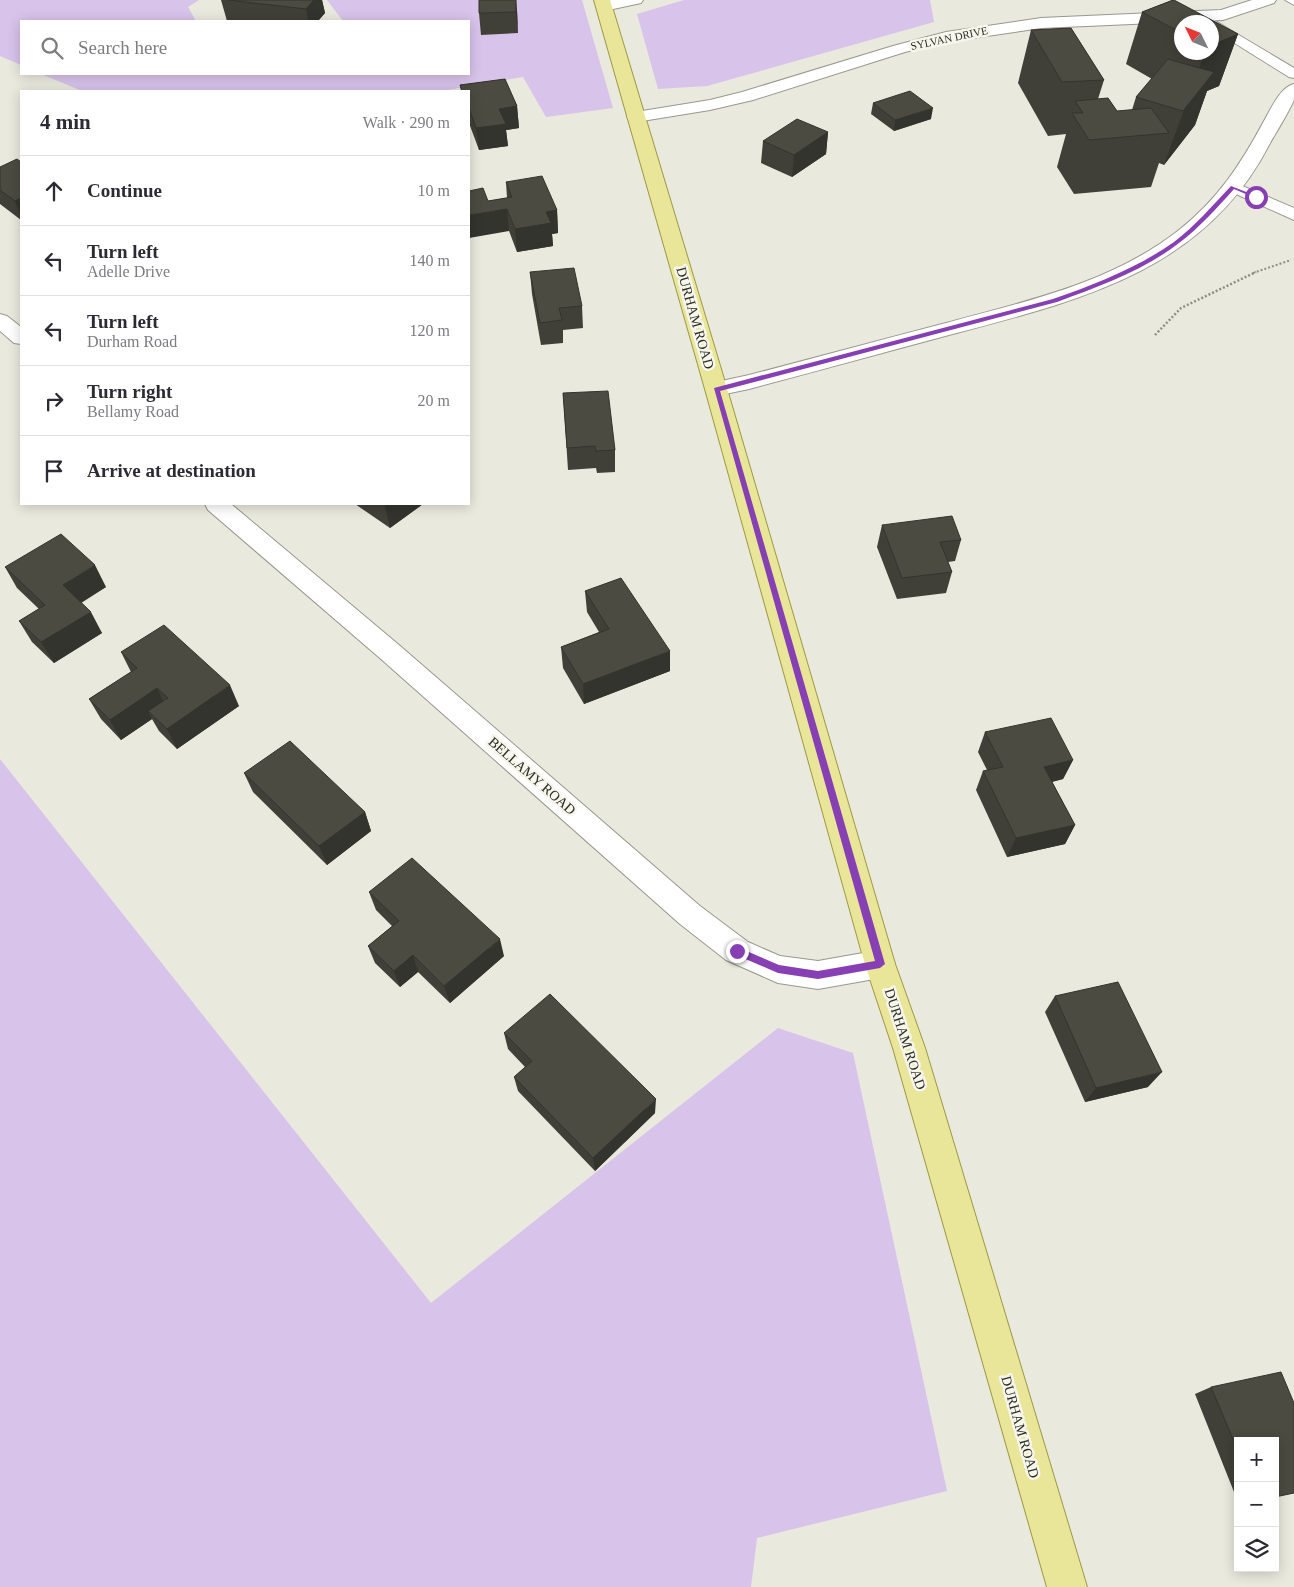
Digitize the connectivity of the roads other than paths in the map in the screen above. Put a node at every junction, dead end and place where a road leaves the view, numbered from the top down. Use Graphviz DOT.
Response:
graph roads {
  1 [pos="636,0"];
  2 [pos="1268,0"];
  3 [pos="603,3"];
  4 [pos="1219,16"];
  5 [pos="1174,21"];
  6 [pos="1219,28"];
  7 [pos="1294,74"];
  8 [pos="1294,89"];
  9 [pos="636,117"];
  10 [pos="1233,187"];
  11 [pos="1294,215"];
  12 [pos="0,320"];
  13 [pos="20,337"];
  14 [pos="716,390"];
  15 [pos="217,505"];
  16 [pos="880,964"];
  17 [pos="1067,1587"];
  1 -- 3 [label="street"];
  2 -- 4 [label="street, SYLVAN DRIVE"];
  3 -- 9 [label="main road, DURHAM ROAD"];
  5 -- 9 [label="street, SYLVAN DRIVE"];
  6 -- 7 [label="lane"];
  8 -- 10 [label="street"];
  9 -- 14 [label="main road, DURHAM ROAD"];
  10 -- 11 [label="lane"];
  10 -- 14 [label="street"];
  12 -- 13 [label="street"];
  14 -- 16 [label="main road, DURHAM ROAD"];
  15 -- 16 [label="street, BELLAMY ROAD"];
  16 -- 17 [label="main road, DURHAM ROAD"];
}
